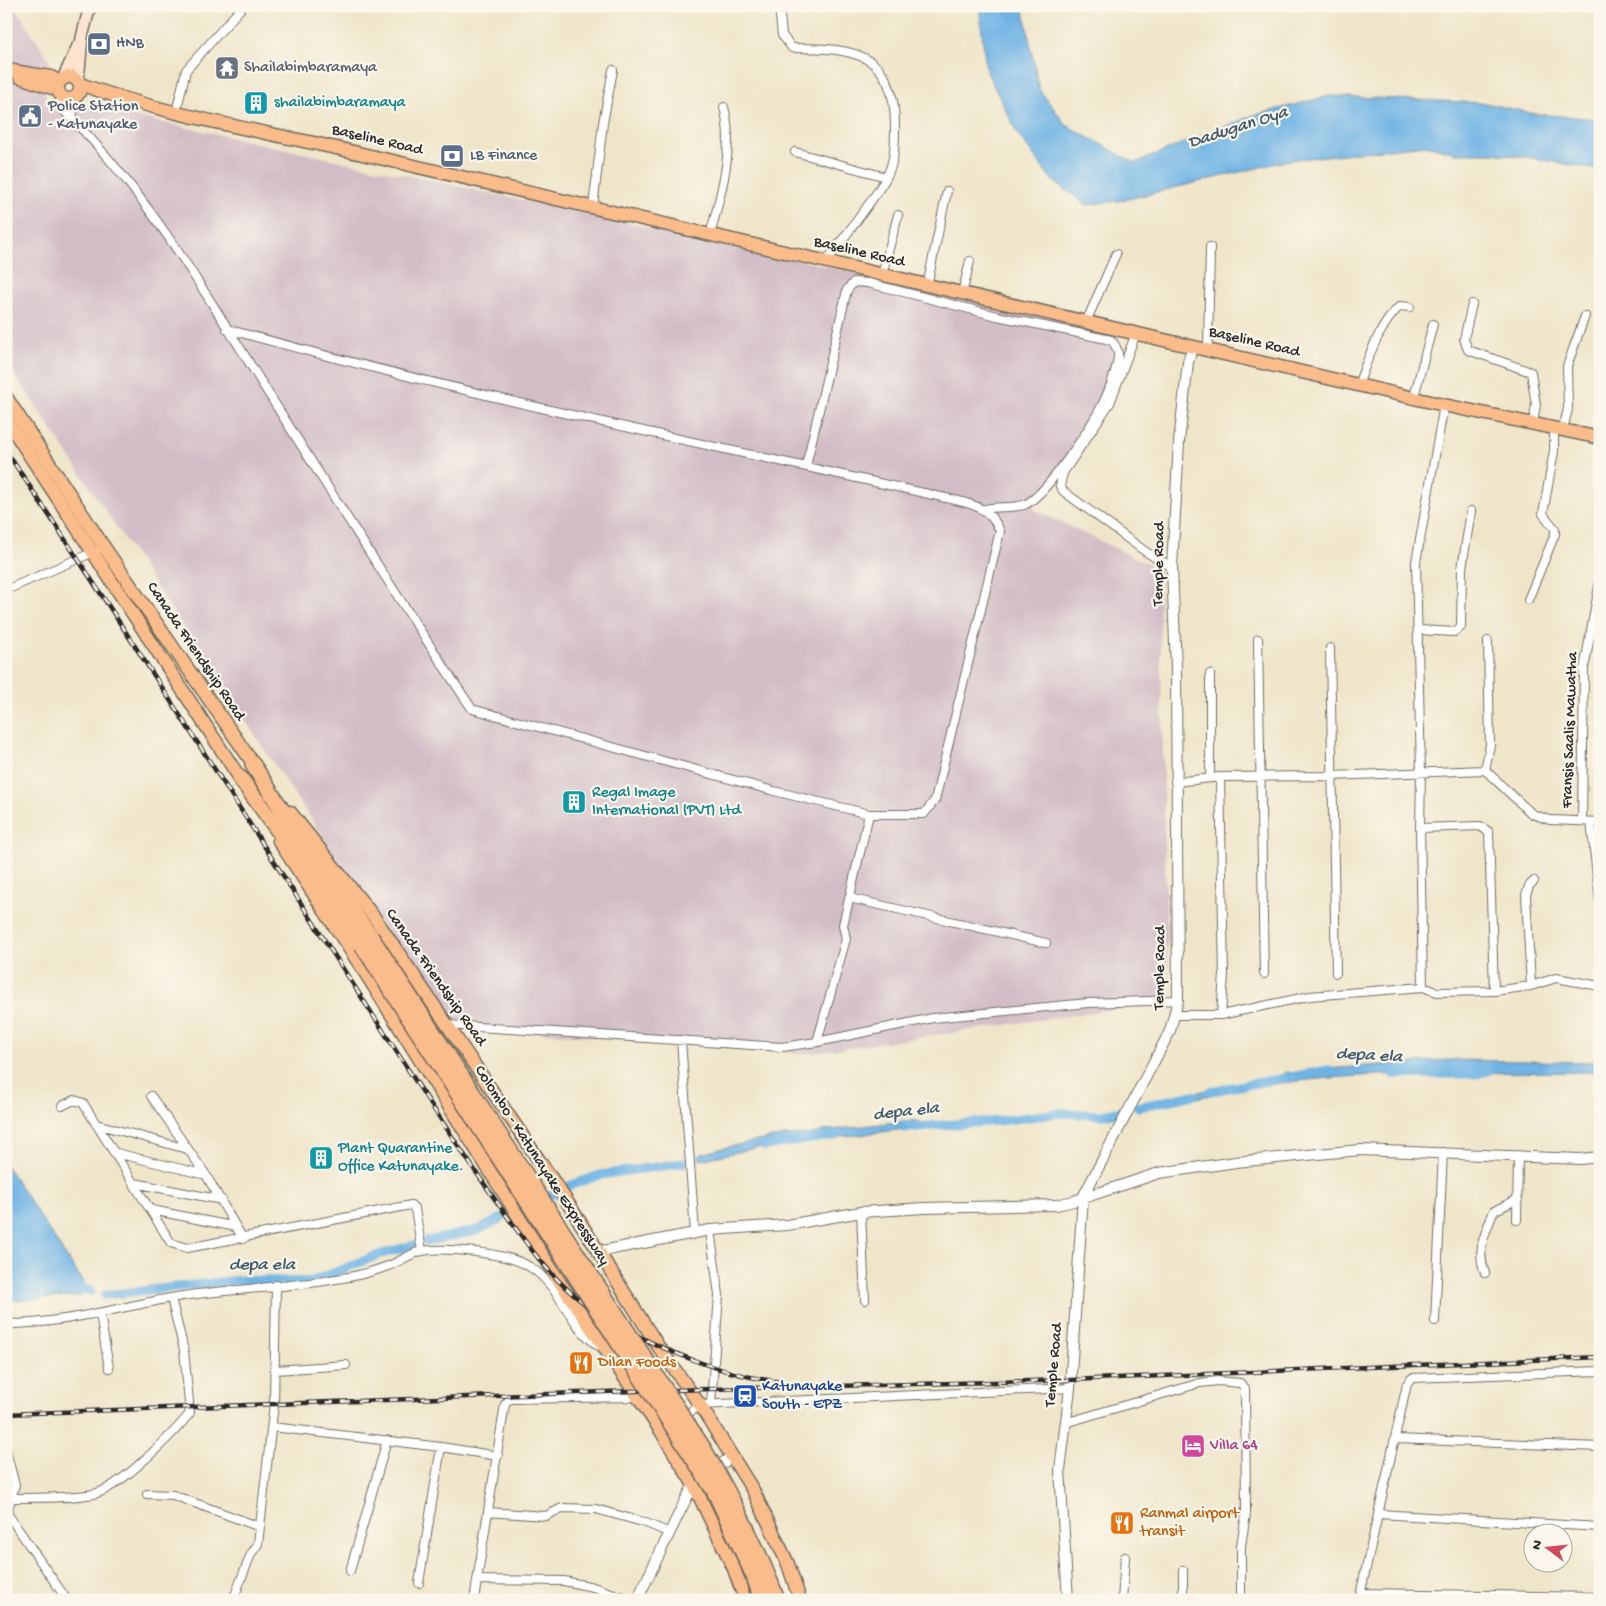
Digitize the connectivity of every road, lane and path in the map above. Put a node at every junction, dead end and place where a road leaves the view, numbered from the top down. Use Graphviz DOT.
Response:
graph roads {
  1 [pos="90,6"];
  2 [pos="243,6"];
  3 [pos="779,6"];
  4 [pos="614,70"];
  5 [pos="6,71"];
  6 [pos="69,88"];
  7 [pos="724,107"];
  8 [pos="176,113"];
  9 [pos="74,121"];
  10 [pos="795,152"];
  11 [pos="886,177"];
  12 [pos="947,191"];
  13 [pos="593,207"];
  14 [pos="898,215"];
  15 [pos="710,235"];
  16 [pos="1210,247"];
  17 [pos="1116,254"];
  18 [pos="970,261"];
  19 [pos="826,262"];
  20 [pos="882,275"];
  21 [pos="927,286"];
  22 [pos="962,294"];
  23 [pos="1472,304"];
  24 [pos="1410,308"];
  25 [pos="1585,316"];
  26 [pos="1086,322"];
  27 [pos="1433,324"];
  28 [pos="227,329"];
  29 [pos="1136,333"];
  30 [pos="1193,346"];
  31 [pos="1208,349"];
  32 [pos="1358,384"];
  33 [pos="6,397"];
  34 [pos="1414,398"];
  35 [pos="1444,404"];
  36 [pos="6,419"];
  37 [pos="1533,423"];
  38 [pos="1558,429"];
  39 [pos="1600,438"];
  40 [pos="806,466"];
  41 [pos="984,509"];
  42 [pos="1471,512"];
  43 [pos="99,550"];
  44 [pos="1172,567"];
  45 [pos="1600,581"];
  46 [pos="6,590"];
  47 [pos="1528,600"];
  48 [pos="1596,620"];
  49 [pos="1419,630"];
  50 [pos="1258,639"];
  51 [pos="1488,641"];
  52 [pos="1330,648"];
  53 [pos="1210,674"];
  54 [pos="253,765"];
  55 [pos="1485,770"];
  56 [pos="1422,773"];
  57 [pos="1260,776"];
  58 [pos="1331,776"];
  59 [pos="1220,777"];
  60 [pos="240,778"];
  61 [pos="1210,778"];
  62 [pos="1176,782"];
  63 [pos="869,814"];
  64 [pos="1582,821"];
  65 [pos="1596,822"];
  66 [pos="1420,828"];
  67 [pos="1534,881"];
  68 [pos="850,898"];
  69 [pos="1600,902"];
  70 [pos="367,941"];
  71 [pos="1046,943"];
  72 [pos="1336,973"];
  73 [pos="1264,974"];
  74 [pos="1531,986"];
  75 [pos="1600,986"];
  76 [pos="1422,987"];
  77 [pos="1494,991"];
  78 [pos="1178,1000"];
  79 [pos="1221,1014"];
  80 [pos="1176,1015"];
  81 [pos="448,1025"];
  82 [pos="681,1040"];
  83 [pos="817,1042"];
  84 [pos="151,1096"];
  85 [pos="62,1106"];
  86 [pos="96,1124"];
  87 [pos="187,1149"];
  88 [pos="1443,1152"];
  89 [pos="116,1153"];
  90 [pos="1518,1155"];
  91 [pos="1600,1157"];
  92 [pos="206,1175"];
  93 [pos="134,1183"];
  94 [pos="1083,1197"];
  95 [pos="1518,1199"];
  96 [pos="222,1200"];
  97 [pos="152,1210"];
  98 [pos="861,1212"];
  99 [pos="1517,1220"];
  100 [pos="236,1226"];
  101 [pos="710,1230"];
  102 [pos="695,1233"];
  103 [pos="243,1239"];
  104 [pos="422,1251"];
  105 [pos="597,1252"];
  106 [pos="1485,1273"];
  107 [pos="276,1285"];
  108 [pos="171,1298"];
  109 [pos="865,1300"];
  110 [pos="100,1314"];
  111 [pos="1435,1321"];
  112 [pos="6,1324"];
  113 [pos="603,1347"];
  114 [pos="346,1365"];
  115 [pos="109,1368"];
  116 [pos="276,1370"];
  117 [pos="1600,1372"];
  118 [pos="1070,1388"];
  119 [pos="636,1398"];
  120 [pos="706,1405"];
  121 [pos="1065,1423"];
  122 [pos="272,1427"];
  123 [pos="661,1432"];
  124 [pos="1395,1439"];
  125 [pos="387,1440"];
  126 [pos="441,1446"];
  127 [pos="1600,1448"];
  128 [pos="6,1452"];
  129 [pos="498,1456"];
  130 [pos="732,1456"];
  131 [pos="694,1485"];
  132 [pos="147,1494"];
  133 [pos="12,1498"];
  134 [pos="488,1512"];
  135 [pos="1378,1514"];
  136 [pos="260,1526"];
  137 [pos="1600,1527"];
  138 [pos="670,1533"];
  139 [pos="1125,1557"];
  140 [pos="1183,1570"];
  141 [pos="350,1571"];
  142 [pos="477,1580"];
  143 [pos="419,1583"];
  144 [pos="1360,1596"];
  145 [pos="1600,1596"];
  146 [pos="68,1600"];
  147 [pos="233,1600"];
  148 [pos="474,1600"];
  149 [pos="632,1600"];
  150 [pos="637,1600"];
  151 [pos="745,1600"];
  152 [pos="762,1600"];
  153 [pos="777,1600"];
  154 [pos="800,1600"];
  155 [pos="1068,1600"];
  156 [pos="1122,1600"];
  157 [pos="1183,1600"];
  158 [pos="1241,1600"];
  1 -- 6 [label="main road"];
  2 -- 8 [label="street"];
  3 -- 11 [label="street"];
  4 -- 13 [label="street"];
  5 -- 6 [label="main road, Baseline Road"];
  6 -- 8 [label="main road, Baseline Road"];
  6 -- 9 [label="street"];
  6 -- 9 [label="street"];
  7 -- 15 [label="street"];
  8 -- 13 [label="main road, Baseline Road"];
  9 -- 28 [label="street"];
  10 -- 11 [label="street"];
  11 -- 19 [label="street"];
  12 -- 21 [label="street"];
  13 -- 15 [label="main road, Baseline Road"];
  14 -- 20 [label="street"];
  15 -- 19 [label="main road, Baseline Road"];
  16 -- 31 [label="street"];
  17 -- 26 [label="street"];
  18 -- 22 [label="street"];
  19 -- 20 [label="main road, Baseline Road"];
  20 -- 21 [label="main road, Baseline Road"];
  21 -- 22 [label="main road, Baseline Road"];
  22 -- 26 [label="main road, Baseline Road"];
  23 -- 37 [label="street"];
  24 -- 32 [label="street"];
  25 -- 38 [label="street"];
  26 -- 29 [label="main road, Baseline Road"];
  27 -- 34 [label="street"];
  28 -- 40 [label="street"];
  28 -- 63 [label="street"];
  29 -- 30 [label="main road, Baseline Road"];
  29 -- 44 [label="street"];
  30 -- 31 [label="main road, Baseline Road"];
  30 -- 44 [label="street, Temple Road"];
  31 -- 32 [label="main road, Baseline Road"];
  32 -- 34 [label="main road, Baseline Road"];
  33 -- 43 [label="main road, Canada Friendship Road"];
  34 -- 35 [label="main road, Baseline Road"];
  35 -- 37 [label="main road, Baseline Road"];
  35 -- 49 [label="street"];
  36 -- 43 [label="main road, Canada Friendship Road"];
  37 -- 38 [label="main road, Baseline Road"];
  38 -- 39 [label="main road, Baseline Road"];
  38 -- 47 [label="street"];
  40 -- 41 [label="street"];
  40 -- 41 [label="street"];
  41 -- 63 [label="street"];
  42 -- 49 [label="street"];
  43 -- 46 [label="street"];
  43 -- 54 [label="main road, Canada Friendship Road"];
  43 -- 60 [label="main road, Canada Friendship Road"];
  44 -- 62 [label="street, Temple Road"];
  45 -- 48 [label="street, Fransis Saalis Mawatha"];
  48 -- 64 [label="street, Fransis Saalis Mawatha"];
  49 -- 56 [label="street"];
  50 -- 57 [label="street"];
  51 -- 55 [label="street"];
  52 -- 58 [label="street"];
  53 -- 61 [label="street"];
  54 -- 70 [label="highway, Colombo - Katunayake Expressway"];
  54 -- 81 [label="main road, Canada Friendship Road"];
  55 -- 56 [label="street"];
  55 -- 64 [label="street"];
  56 -- 58 [label="street"];
  56 -- 66 [label="street"];
  57 -- 58 [label="street"];
  57 -- 59 [label="street"];
  57 -- 73 [label="street"];
  58 -- 72 [label="street"];
  59 -- 61 [label="street"];
  59 -- 79 [label="street"];
  60 -- 70 [label="highway, Colombo - Katunayake Expressway"];
  60 -- 113 [label="main road, Canada Friendship Road"];
  61 -- 62 [label="street"];
  62 -- 78 [label="street, Temple Road"];
  63 -- 68 [label="street"];
  64 -- 65 [label="street"];
  65 -- 69 [label="street"];
  66 -- 76 [label="street"];
  66 -- 77 [label="street"];
  67 -- 74 [label="street"];
  68 -- 71 [label="street"];
  68 -- 83 [label="street"];
  70 -- 152 [label="highway, Colombo - Katunayake Expressway, bridge"];
  70 -- 153 [label="highway, Colombo - Katunayake Expressway, bridge"];
  74 -- 75 [label="street"];
  74 -- 77 [label="street"];
  76 -- 77 [label="street"];
  76 -- 79 [label="street"];
  78 -- 80 [label="street, Temple Road"];
  78 -- 83 [label="street"];
  79 -- 80 [label="street"];
  80 -- 94 [label="street, Temple Road"];
  81 -- 82 [label="street"];
  81 -- 105 [label="main road, Canada Friendship Road"];
  82 -- 83 [label="street"];
  82 -- 102 [label="street"];
  84 -- 87 [label="street"];
  85 -- 86 [label="street"];
  86 -- 87 [label="street"];
  86 -- 89 [label="street"];
  87 -- 92 [label="street"];
  88 -- 90 [label="street"];
  88 -- 94 [label="street"];
  88 -- 111 [label="street"];
  89 -- 92 [label="street"];
  89 -- 93 [label="street"];
  90 -- 91 [label="street"];
  90 -- 95 [label="street"];
  92 -- 96 [label="street"];
  93 -- 96 [label="street"];
  93 -- 97 [label="street"];
  94 -- 98 [label="street"];
  94 -- 118 [label="street, Temple Road"];
  95 -- 99 [label="street"];
  95 -- 106 [label="street"];
  96 -- 100 [label="street"];
  97 -- 100 [label="street"];
  97 -- 103 [label="street"];
  98 -- 101 [label="street"];
  98 -- 109 [label="street"];
  100 -- 103 [label="street"];
  101 -- 102 [label="street"];
  101 -- 120 [label="street"];
  102 -- 105 [label="street"];
  103 -- 104 [label="street"];
  104 -- 107 [label="street"];
  104 -- 113 [label="street"];
  105 -- 120 [label="main road, Canada Friendship Road"];
  107 -- 108 [label="street"];
  107 -- 116 [label="street"];
  108 -- 110 [label="street"];
  108 -- 133 [label="street"];
  110 -- 112 [label="street"];
  110 -- 115 [label="street"];
  113 -- 119 [label="main road, Canada Friendship Road"];
  114 -- 116 [label="street"];
  116 -- 122 [label="street"];
  117 -- 124 [label="street"];
  118 -- 120 [label="street"];
  118 -- 121 [label="street, Temple Road"];
  119 -- 123 [label="main road, Canada Friendship Road"];
  119 -- 129 [label="street"];
  120 -- 123 [label="street"];
  120 -- 130 [label="main road, Canada Friendship Road"];
  121 -- 155 [label="street, Temple Road"];
  121 -- 158 [label="street"];
  122 -- 125 [label="street"];
  122 -- 136 [label="street"];
  123 -- 131 [label="main road, Canada Friendship Road"];
  124 -- 127 [label="street"];
  124 -- 135 [label="street"];
  125 -- 126 [label="street"];
  125 -- 141 [label="street"];
  126 -- 129 [label="street"];
  126 -- 143 [label="street"];
  128 -- 133 [label="street"];
  129 -- 134 [label="street"];
  130 -- 131 [label="street"];
  130 -- 154 [label="main road, Canada Friendship Road"];
  131 -- 138 [label="street"];
  131 -- 151 [label="main road, Canada Friendship Road"];
  132 -- 136 [label="street"];
  133 -- 146 [label="street"];
  134 -- 138 [label="street"];
  134 -- 142 [label="street"];
  135 -- 137 [label="street"];
  135 -- 144 [label="street"];
  136 -- 147 [label="street"];
  138 -- 150 [label="street"];
  139 -- 156 [label="street"];
  140 -- 157 [label="street"];
  142 -- 148 [label="street"];
  142 -- 149 [label="street"];
  144 -- 145 [label="street"];
}
